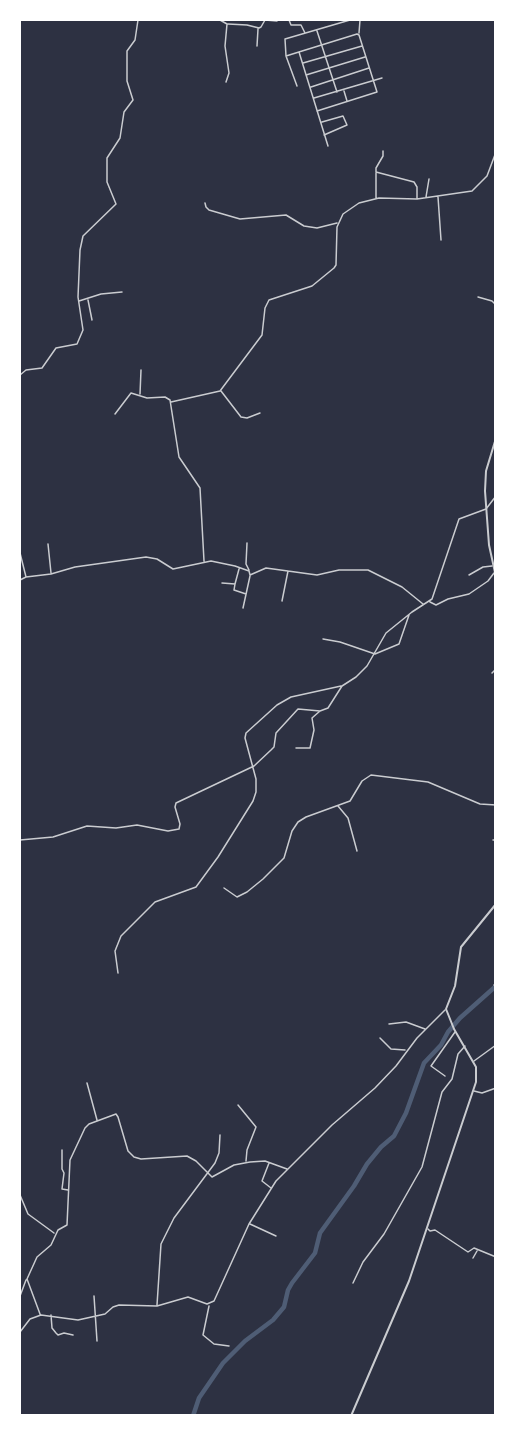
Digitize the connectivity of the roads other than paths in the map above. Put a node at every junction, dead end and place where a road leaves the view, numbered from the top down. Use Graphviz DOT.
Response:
graph roads {
  1 [pos="138,20"];
  2 [pos="220,20"];
  3 [pos="289,20"];
  4 [pos="350,20"];
  5 [pos="360,20"];
  6 [pos="277,21"];
  7 [pos="227,24"];
  8 [pos="258,28"];
  9 [pos="316,30"];
  10 [pos="305,33"];
  11 [pos="358,34"];
  12 [pos="322,44"];
  13 [pos="362,45"];
  14 [pos="257,46"];
  15 [pos="299,51"];
  16 [pos="286,56"];
  17 [pos="326,56"];
  18 [pos="366,57"];
  19 [pos="303,63"];
  20 [pos="329,68"];
  21 [pos="369,68"];
  22 [pos="306,75"];
  23 [pos="382,78"];
  24 [pos="333,80"];
  25 [pos="373,81"];
  26 [pos="226,82"];
  27 [pos="297,86"];
  28 [pos="310,87"];
  29 [pos="343,90"];
  30 [pos="337,92"];
  31 [pos="313,99"];
  32 [pos="347,102"];
  33 [pos="317,111"];
  34 [pos="321,123"];
  35 [pos="324,135"];
  36 [pos="328,146"];
  37 [pos="383,151"];
  38 [pos="495,152"];
  39 [pos="491,168"];
  40 [pos="495,171"];
  41 [pos="376,172"];
  42 [pos="429,179"];
  43 [pos="438,196"];
  44 [pos="426,198"];
  45 [pos="376,199"];
  46 [pos="417,199"];
  47 [pos="205,203"];
  48 [pos="338,223"];
  49 [pos="441,240"];
  50 [pos="123,292"];
  51 [pos="478,297"];
  52 [pos="88,299"];
  53 [pos="78,302"];
  54 [pos="495,305"];
  55 [pos="92,320"];
  56 [pos="141,370"];
  57 [pos="20,375"];
  58 [pos="220,391"];
  59 [pos="140,395"];
  60 [pos="171,402"];
  61 [pos="260,413"];
  62 [pos="115,414"];
  63 [pos="495,438"];
  64 [pos="495,496"];
  65 [pos="486,507"];
  66 [pos="247,543"];
  67 [pos="48,544"];
  68 [pos="20,553"];
  69 [pos="204,562"];
  70 [pos="493,566"];
  71 [pos="239,568"];
  72 [pos="249,571"];
  73 [pos="288,571"];
  74 [pos="51,574"];
  75 [pos="250,575"];
  76 [pos="469,575"];
  77 [pos="495,576"];
  78 [pos="26,577"];
  79 [pos="20,580"];
  80 [pos="222,582"];
  81 [pos="235,584"];
  82 [pos="247,594"];
  83 [pos="282,601"];
  84 [pos="429,602"];
  85 [pos="423,604"];
  86 [pos="243,608"];
  87 [pos="409,614"];
  88 [pos="323,639"];
  89 [pos="375,654"];
  90 [pos="495,669"];
  91 [pos="492,673"];
  92 [pos="342,686"];
  93 [pos="320,711"];
  94 [pos="296,748"];
  95 [pos="253,767"];
  96 [pos="495,805"];
  97 [pos="338,806"];
  98 [pos="20,840"];
  99 [pos="357,851"];
  100 [pos="224,888"];
  101 [pos="495,904"];
  102 [pos="118,973"];
  103 [pos="446,1009"];
  104 [pos="389,1024"];
  105 [pos="426,1029"];
  106 [pos="455,1030"];
  107 [pos="380,1038"];
  108 [pos="495,1045"];
  109 [pos="465,1046"];
  110 [pos="406,1050"];
  111 [pos="473,1062"];
  112 [pos="445,1076"];
  113 [pos="87,1083"];
  114 [pos="495,1088"];
  115 [pos="473,1091"];
  116 [pos="238,1105"];
  117 [pos="97,1120"];
  118 [pos="220,1135"];
  119 [pos="62,1150"];
  120 [pos="246,1162"];
  121 [pos="269,1162"];
  122 [pos="288,1169"];
  123 [pos="207,1173"];
  124 [pos="272,1188"];
  125 [pos="70,1190"];
  126 [pos="20,1195"];
  127 [pos="249,1224"];
  128 [pos="428,1228"];
  129 [pos="55,1234"];
  130 [pos="276,1236"];
  131 [pos="478,1250"];
  132 [pos="495,1257"];
  133 [pos="473,1258"];
  134 [pos="27,1279"];
  135 [pos="353,1283"];
  136 [pos="20,1296"];
  137 [pos="94,1296"];
  138 [pos="210,1304"];
  139 [pos="157,1306"];
  140 [pos="41,1315"];
  141 [pos="51,1315"];
  142 [pos="96,1317"];
  143 [pos="20,1332"];
  144 [pos="73,1335"];
  145 [pos="98,1341"];
  146 [pos="229,1346"];
  147 [pos="351,1416"];
  1 -- 53 [label="street"];
  2 -- 7 [label="street"];
  3 -- 10 [label="street"];
  4 -- 9 [label="street"];
  5 -- 11 [label="street"];
  6 -- 8 [label="street"];
  7 -- 8 [label="street"];
  7 -- 26 [label="street"];
  8 -- 14 [label="street"];
  9 -- 10 [label="street"];
  9 -- 12 [label="street"];
  10 -- 16 [label="street"];
  11 -- 12 [label="street"];
  11 -- 13 [label="street"];
  12 -- 15 [label="street"];
  12 -- 17 [label="street"];
  13 -- 17 [label="street"];
  13 -- 18 [label="street"];
  15 -- 16 [label="street"];
  15 -- 19 [label="street"];
  16 -- 27 [label="street"];
  17 -- 19 [label="street"];
  17 -- 20 [label="street"];
  18 -- 20 [label="street"];
  18 -- 21 [label="street"];
  19 -- 22 [label="street"];
  20 -- 22 [label="street"];
  20 -- 24 [label="street"];
  21 -- 24 [label="street"];
  21 -- 25 [label="street"];
  22 -- 28 [label="street"];
  23 -- 25 [label="street"];
  24 -- 28 [label="street"];
  24 -- 30 [label="street"];
  25 -- 29 [label="street"];
  25 -- 32 [label="street"];
  28 -- 31 [label="street"];
  29 -- 30 [label="street"];
  29 -- 32 [label="street"];
  30 -- 31 [label="street"];
  31 -- 33 [label="street"];
  32 -- 33 [label="street"];
  33 -- 34 [label="street"];
  34 -- 35 [label="street"];
  34 -- 35 [label="street"];
  35 -- 36 [label="street"];
  37 -- 41 [label="street"];
  38 -- 39 [label="street"];
  39 -- 40 [label="street"];
  39 -- 43 [label="street"];
  41 -- 45 [label="street"];
  41 -- 46 [label="street"];
  42 -- 44 [label="street"];
  43 -- 44 [label="street"];
  43 -- 49 [label="street"];
  44 -- 46 [label="street"];
  45 -- 46 [label="street"];
  45 -- 48 [label="street"];
  47 -- 48 [label="street"];
  48 -- 58 [label="street"];
  50 -- 52 [label="street"];
  51 -- 54 [label="street"];
  52 -- 53 [label="street"];
  52 -- 55 [label="street"];
  53 -- 57 [label="street"];
  56 -- 59 [label="street"];
  58 -- 60 [label="street"];
  58 -- 61 [label="street"];
  59 -- 60 [label="street"];
  59 -- 62 [label="street"];
  60 -- 69 [label="street"];
  63 -- 65 [label="street"];
  64 -- 65 [label="street"];
  65 -- 70 [label="street"];
  65 -- 84 [label="street"];
  66 -- 72 [label="street"];
  67 -- 74 [label="street"];
  68 -- 78 [label="street"];
  69 -- 71 [label="street"];
  69 -- 74 [label="street"];
  70 -- 76 [label="street"];
  70 -- 77 [label="street"];
  71 -- 72 [label="street"];
  71 -- 81 [label="street"];
  72 -- 75 [label="street"];
  73 -- 75 [label="street"];
  73 -- 83 [label="street"];
  73 -- 85 [label="street"];
  74 -- 78 [label="street"];
  75 -- 82 [label="street"];
  77 -- 84 [label="street"];
  78 -- 79 [label="street"];
  80 -- 81 [label="street"];
  81 -- 82 [label="street"];
  82 -- 86 [label="street"];
  84 -- 85 [label="street"];
  85 -- 87 [label="street"];
  87 -- 89 [label="street"];
  87 -- 89 [label="street"];
  88 -- 89 [label="street"];
  89 -- 92 [label="street"];
  90 -- 91 [label="street"];
  92 -- 93 [label="street"];
  92 -- 95 [label="street"];
  93 -- 94 [label="street"];
  93 -- 95 [label="street"];
  95 -- 98 [label="street"];
  95 -- 102 [label="street"];
  96 -- 97 [label="street"];
  97 -- 99 [label="street"];
  97 -- 100 [label="street"];
  101 -- 103 [label="street"];
  103 -- 105 [label="street"];
  103 -- 106 [label="street"];
  104 -- 105 [label="street"];
  105 -- 110 [label="street"];
  106 -- 109 [label="street"];
  106 -- 112 [label="street"];
  107 -- 110 [label="street"];
  108 -- 111 [label="street"];
  109 -- 111 [label="street"];
  109 -- 135 [label="street"];
  110 -- 122 [label="street"];
  111 -- 115 [label="street"];
  113 -- 117 [label="street"];
  114 -- 115 [label="street"];
  115 -- 128 [label="street"];
  116 -- 120 [label="street"];
  117 -- 123 [label="street"];
  117 -- 125 [label="street"];
  118 -- 123 [label="street"];
  119 -- 125 [label="street"];
  120 -- 121 [label="street"];
  120 -- 123 [label="street"];
  121 -- 122 [label="street"];
  121 -- 124 [label="street"];
  122 -- 124 [label="street"];
  123 -- 139 [label="street"];
  124 -- 127 [label="street"];
  125 -- 129 [label="street"];
  126 -- 129 [label="street"];
  127 -- 130 [label="street"];
  127 -- 138 [label="street"];
  128 -- 131 [label="street"];
  128 -- 147 [label="street"];
  129 -- 134 [label="street"];
  131 -- 132 [label="street"];
  131 -- 133 [label="street"];
  134 -- 136 [label="street"];
  134 -- 140 [label="street"];
  137 -- 142 [label="street"];
  138 -- 139 [label="street"];
  138 -- 146 [label="street"];
  139 -- 142 [label="street"];
  140 -- 141 [label="street"];
  140 -- 143 [label="street"];
  141 -- 142 [label="street"];
  141 -- 144 [label="street"];
  142 -- 145 [label="street"];
}
